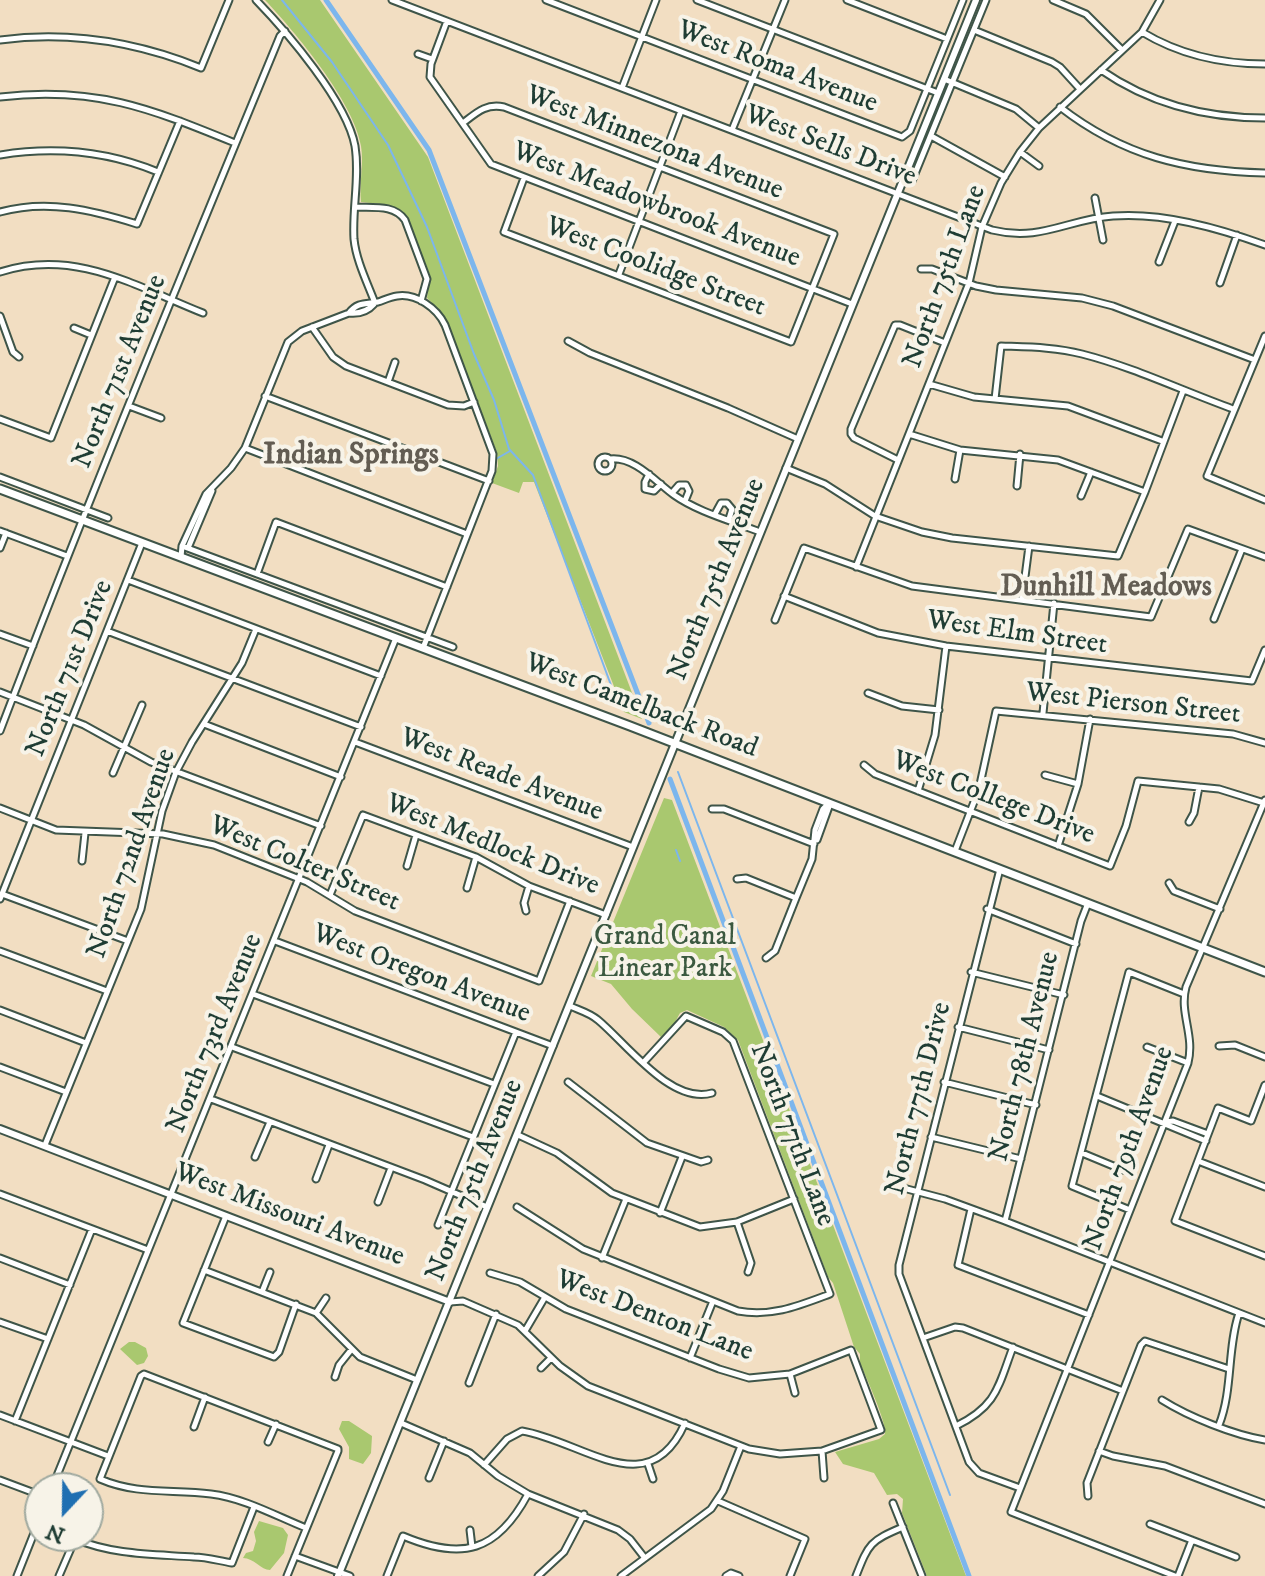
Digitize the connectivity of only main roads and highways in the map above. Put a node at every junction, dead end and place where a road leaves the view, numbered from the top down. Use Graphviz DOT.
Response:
graph roads {
  1 [pos="976,0"];
  2 [pos="0,489"];
  3 [pos="675,743"];
  4 [pos="1265,972"];
  5 [pos="0,1129"];
  6 [pos="450,1302"];
  7 [pos="339,1575"];
  1 -- 3 [label="main road, North 75th Avenue"];
  2 -- 3 [label="main road, West Camelback Road"];
  3 -- 4 [label="main road, West Camelback Road"];
  3 -- 6 [label="main road, North 75th Avenue"];
  5 -- 6 [label="main road, West Missouri Avenue"];
  6 -- 7 [label="main road, North 75th Avenue"];
}
